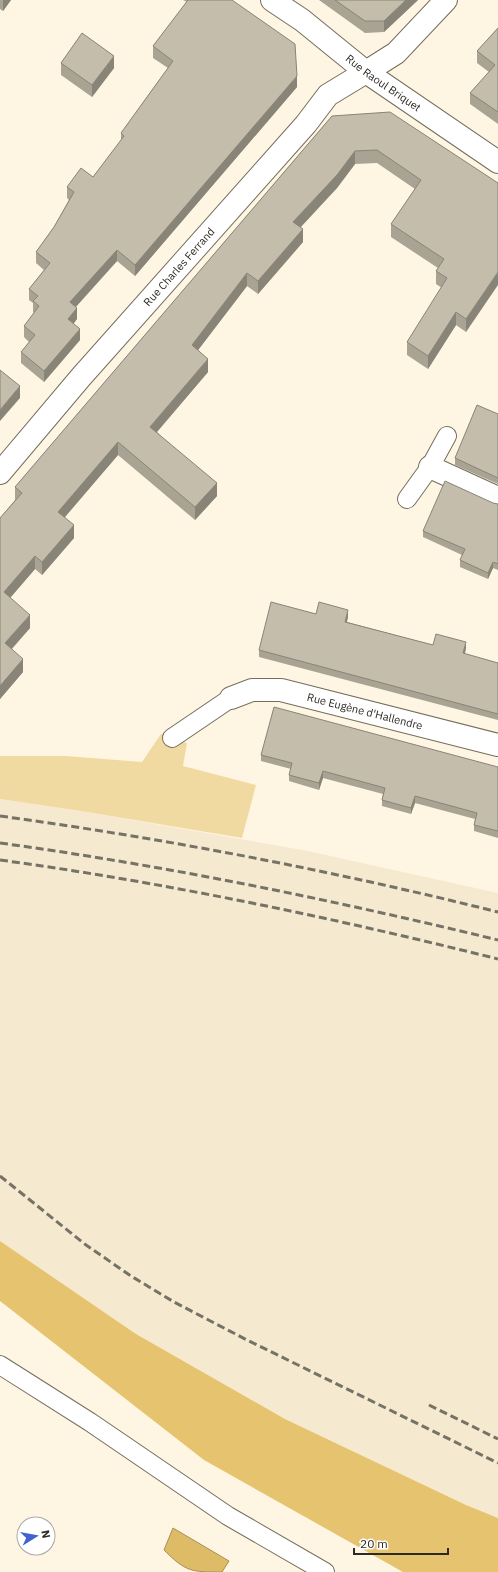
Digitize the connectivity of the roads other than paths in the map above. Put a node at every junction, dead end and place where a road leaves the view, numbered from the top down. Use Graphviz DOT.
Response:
graph roads {
  1 [pos="272,0"];
  2 [pos="446,0"];
  3 [pos="366,72"];
  4 [pos="498,162"];
  5 [pos="447,436"];
  6 [pos="430,467"];
  7 [pos="0,472"];
  8 [pos="498,498"];
  9 [pos="407,499"];
  10 [pos="231,698"];
  11 [pos="172,738"];
  12 [pos="498,745"];
  13 [pos="0,1366"];
  14 [pos="325,1572"];
  1 -- 3 [label="street, Rue Raoul Briquet"];
  2 -- 3 [label="street, Rue Charles Ferrand"];
  3 -- 4 [label="street, Rue Raoul Briquet"];
  3 -- 7 [label="street, Rue Charles Ferrand"];
  5 -- 6 [label="lane"];
  6 -- 8 [label="street"];
  6 -- 9 [label="lane"];
  10 -- 11 [label="lane"];
  10 -- 12 [label="street, Rue Eugène d'Hallendre"];
  13 -- 14 [label="lane"];
}
